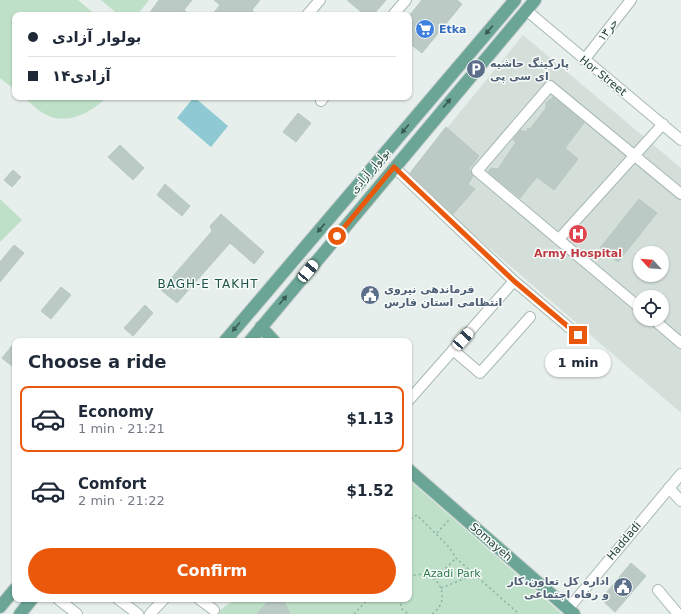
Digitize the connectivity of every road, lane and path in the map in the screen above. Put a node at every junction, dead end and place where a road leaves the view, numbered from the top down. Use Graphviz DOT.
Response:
graph roads {
  1 [pos="320,0"];
  2 [pos="406,0"];
  3 [pos="514,0"];
  4 [pos="535,0"];
  5 [pos="631,0"];
  6 [pos="526,10"];
  7 [pos="310,12"];
  8 [pos="396,12"];
  9 [pos="584,60"];
  10 [pos="662,124"];
  11 [pos="681,140"];
  12 [pos="635,155"];
  13 [pos="394,167"];
  14 [pos="681,194"];
  15 [pos="560,239"];
  16 [pos="514,281"];
  17 [pos="633,302"];
  18 [pos="530,317"];
  19 [pos="661,326"];
  20 [pos="261,327"];
  21 [pos="578,335"];
  22 [pos="228,338"];
  23 [pos="252,338"];
  24 [pos="271,338"];
  25 [pos="681,343"];
  26 [pos="453,350"];
  27 [pos="412,397"];
  28 [pos="412,473"];
  29 [pos="681,474"];
  30 [pos="670,488"];
  31 [pos="681,501"];
  32 [pos="457,511"];
  33 [pos="412,518"];
  34 [pos="436,533"];
  35 [pos="456,558"];
  36 [pos="412,575"];
  37 [pos="474,575"];
  38 [pos="435,579"];
  39 [pos="441,588"];
  40 [pos="658,590"];
  41 [pos="12,593"];
  42 [pos="30,602"];
  43 [pos="62,602"];
  44 [pos="122,602"];
  45 [pos="161,602"];
  46 [pos="203,602"];
  47 [pos="365,602"];
  48 [pos="400,602"];
  49 [pos="0,607"];
  50 [pos="214,610"];
  51 [pos="571,611"];
  52 [pos="20,614"];
  53 [pos="77,614"];
  54 [pos="138,614"];
  55 [pos="150,614"];
  56 [pos="354,614"];
  57 [pos="408,614"];
  58 [pos="432,614"];
  59 [pos="519,614"];
  60 [pos="678,614"];
  1 -- 7 [label="street"];
  2 -- 8 [label="street"];
  3 -- 6 [label="main road"];
  3 -- 22 [label="main road, بولوار آزادی, one-way"];
  4 -- 6 [label="main road, بولوار آزادی"];
  5 -- 9 [label="street, حر۱۳"];
  6 -- 9 [label="street, Hor Street"];
  13 -- 6 [label="main road, بولوار آزادی, one-way"];
  9 -- 10 [label="street, Hor Street"];
  10 -- 11 [label="street, Hor Street"];
  10 -- 12 [label="street"];
  12 -- 14 [label="street"];
  12 -- 15 [label="street"];
  12 -- 15 [label="street"];
  13 -- 16 [label="street"];
  20 -- 13 [label="main road, بولوار آزادی, one-way"];
  15 -- 17 [label="street"];
  16 -- 21 [label="street"];
  16 -- 26 [label="street"];
  18 -- 26 [label="street"];
  19 -- 25 [label="street"];
  20 -- 23 [label="main road, بولوار آزادی"];
  20 -- 24 [label="main road"];
  26 -- 27 [label="street"];
  28 -- 32 [label="main road, Somayeh"];
  29 -- 30 [label="street, Haddadi"];
  30 -- 31 [label="street"];
  30 -- 51 [label="street, Haddadi"];
  32 -- 34 [label="path"];
  32 -- 51 [label="main road, Somayeh"];
  33 -- 34 [label="path"];
  34 -- 35 [label="path"];
  35 -- 37 [label="path"];
  35 -- 38 [label="path"];
  36 -- 38 [label="path"];
  37 -- 39 [label="path"];
  37 -- 59 [label="path"];
  38 -- 39 [label="path"];
  39 -- 58 [label="path"];
  40 -- 60 [label="street"];
  41 -- 49 [label="main road"];
  42 -- 52 [label="main road"];
  43 -- 53 [label="street"];
  44 -- 54 [label="street"];
  45 -- 55 [label="street"];
  46 -- 50 [label="street"];
  47 -- 56 [label="path"];
  48 -- 57 [label="path"];
}
